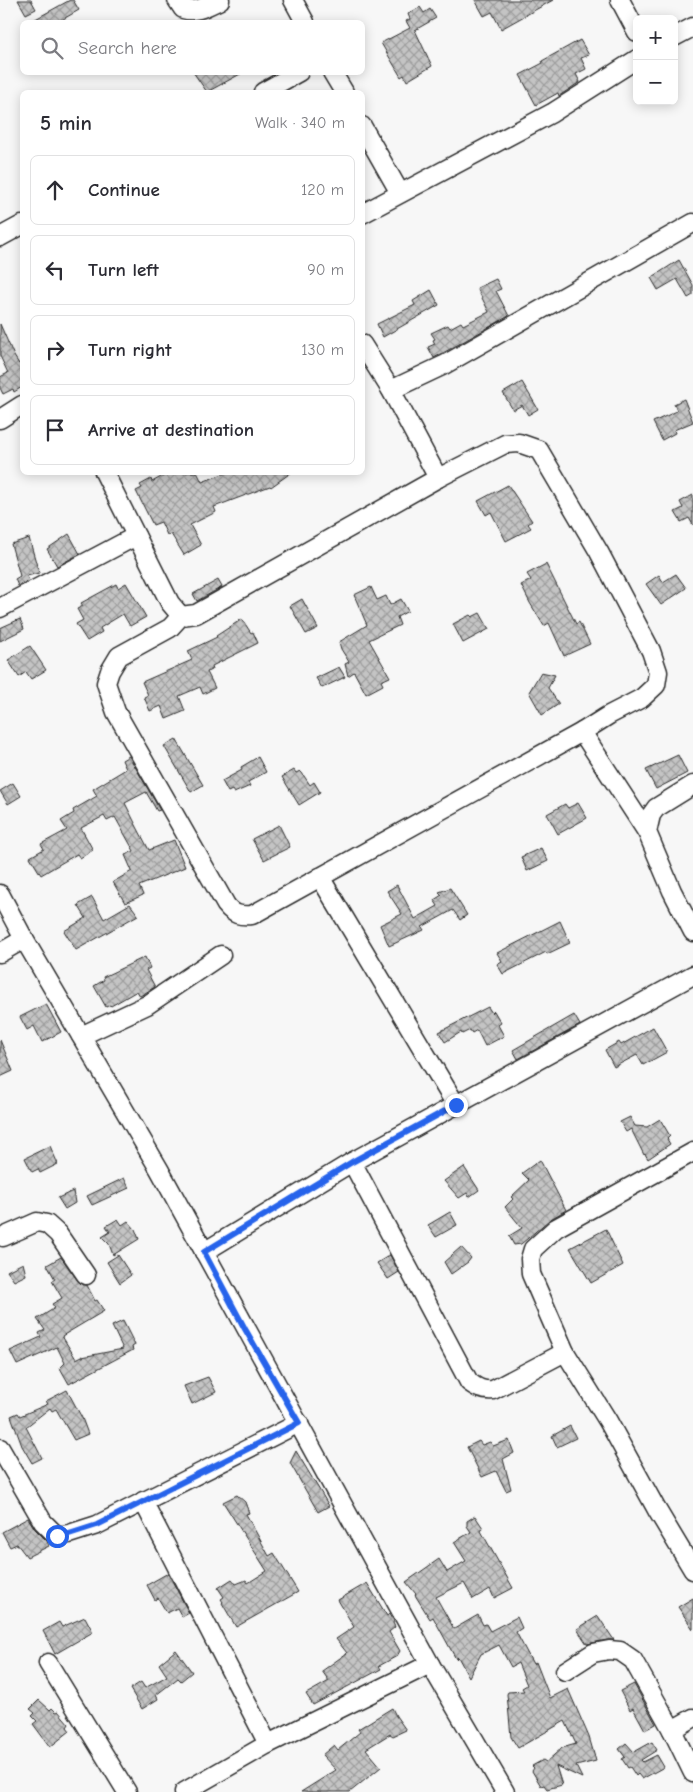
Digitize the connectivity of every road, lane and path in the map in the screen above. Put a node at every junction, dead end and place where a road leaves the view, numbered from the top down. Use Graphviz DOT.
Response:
graph roads {
  1 [pos="177,0"];
  2 [pos="220,0"];
  3 [pos="292,0"];
  4 [pos="620,0"];
  5 [pos="304,20"];
  6 [pos="633,24"];
  7 [pos="693,27"];
  8 [pos="678,36"];
  9 [pos="635,60"];
  10 [pos="294,75"];
  11 [pos="334,75"];
  12 [pos="267,90"];
  13 [pos="343,90"];
  14 [pos="365,131"];
  15 [pos="400,193"];
  16 [pos="365,212"];
  17 [pos="693,223"];
  18 [pos="20,226"];
  19 [pos="0,238"];
  20 [pos="365,349"];
  21 [pos="391,390"];
  22 [pos="20,406"];
  23 [pos="0,418"];
  24 [pos="106,475"];
  25 [pos="438,478"];
  26 [pos="136,536"];
  27 [pos="0,608"];
  28 [pos="181,616"];
  29 [pos="582,732"];
  30 [pos="693,785"];
  31 [pos="648,832"];
  32 [pos="320,877"];
  33 [pos="0,894"];
  34 [pos="693,932"];
  35 [pos="24,939"];
  36 [pos="0,953"];
  37 [pos="221,955"];
  38 [pos="693,975"];
  39 [pos="81,1036"];
  40 [pos="456,1105"];
  41 [pos="693,1152"];
  42 [pos="352,1162"];
  43 [pos="1,1236"];
  44 [pos="204,1252"];
  45 [pos="86,1275"];
  46 [pos="565,1352"];
  47 [pos="299,1423"];
  48 [pos="0,1448"];
  49 [pos="143,1501"];
  50 [pos="693,1570"];
  51 [pos="48,1663"];
  52 [pos="430,1664"];
  53 [pos="565,1670"];
  54 [pos="693,1718"];
  55 [pos="672,1730"];
  56 [pos="268,1744"];
  57 [pos="693,1773"];
  58 [pos="127,1792"];
  59 [pos="186,1792"];
  60 [pos="505,1792"];
  1 -- 2 [label="street"];
  3 -- 5 [label="street"];
  4 -- 6 [label="street"];
  7 -- 8 [label="street"];
  9 -- 15 [label="street"];
  10 -- 12 [label="street"];
  11 -- 13 [label="street"];
  14 -- 15 [label="street"];
  15 -- 16 [label="street"];
  17 -- 21 [label="street"];
  18 -- 19 [label="street"];
  20 -- 21 [label="street"];
  21 -- 25 [label="street"];
  22 -- 23 [label="street"];
  24 -- 26 [label="street"];
  25 -- 28 [label="street"];
  25 -- 29 [label="street"];
  26 -- 27 [label="street"];
  26 -- 28 [label="street"];
  28 -- 32 [label="street"];
  29 -- 31 [label="street"];
  29 -- 32 [label="street"];
  30 -- 31 [label="street"];
  31 -- 34 [label="street"];
  32 -- 40 [label="street"];
  33 -- 35 [label="street"];
  35 -- 36 [label="street"];
  35 -- 39 [label="street"];
  37 -- 39 [label="street"];
  38 -- 40 [label="street"];
  39 -- 44 [label="street"];
  40 -- 42 [label="street"];
  41 -- 46 [label="street"];
  42 -- 44 [label="street"];
  42 -- 46 [label="street"];
  43 -- 45 [label="street"];
  44 -- 47 [label="street"];
  46 -- 50 [label="street"];
  47 -- 49 [label="street"];
  47 -- 52 [label="street"];
  48 -- 49 [label="street"];
  49 -- 56 [label="street"];
  51 -- 58 [label="street"];
  52 -- 56 [label="street"];
  52 -- 60 [label="street"];
  53 -- 55 [label="street"];
  54 -- 55 [label="street"];
  55 -- 57 [label="street"];
  56 -- 59 [label="street"];
}
